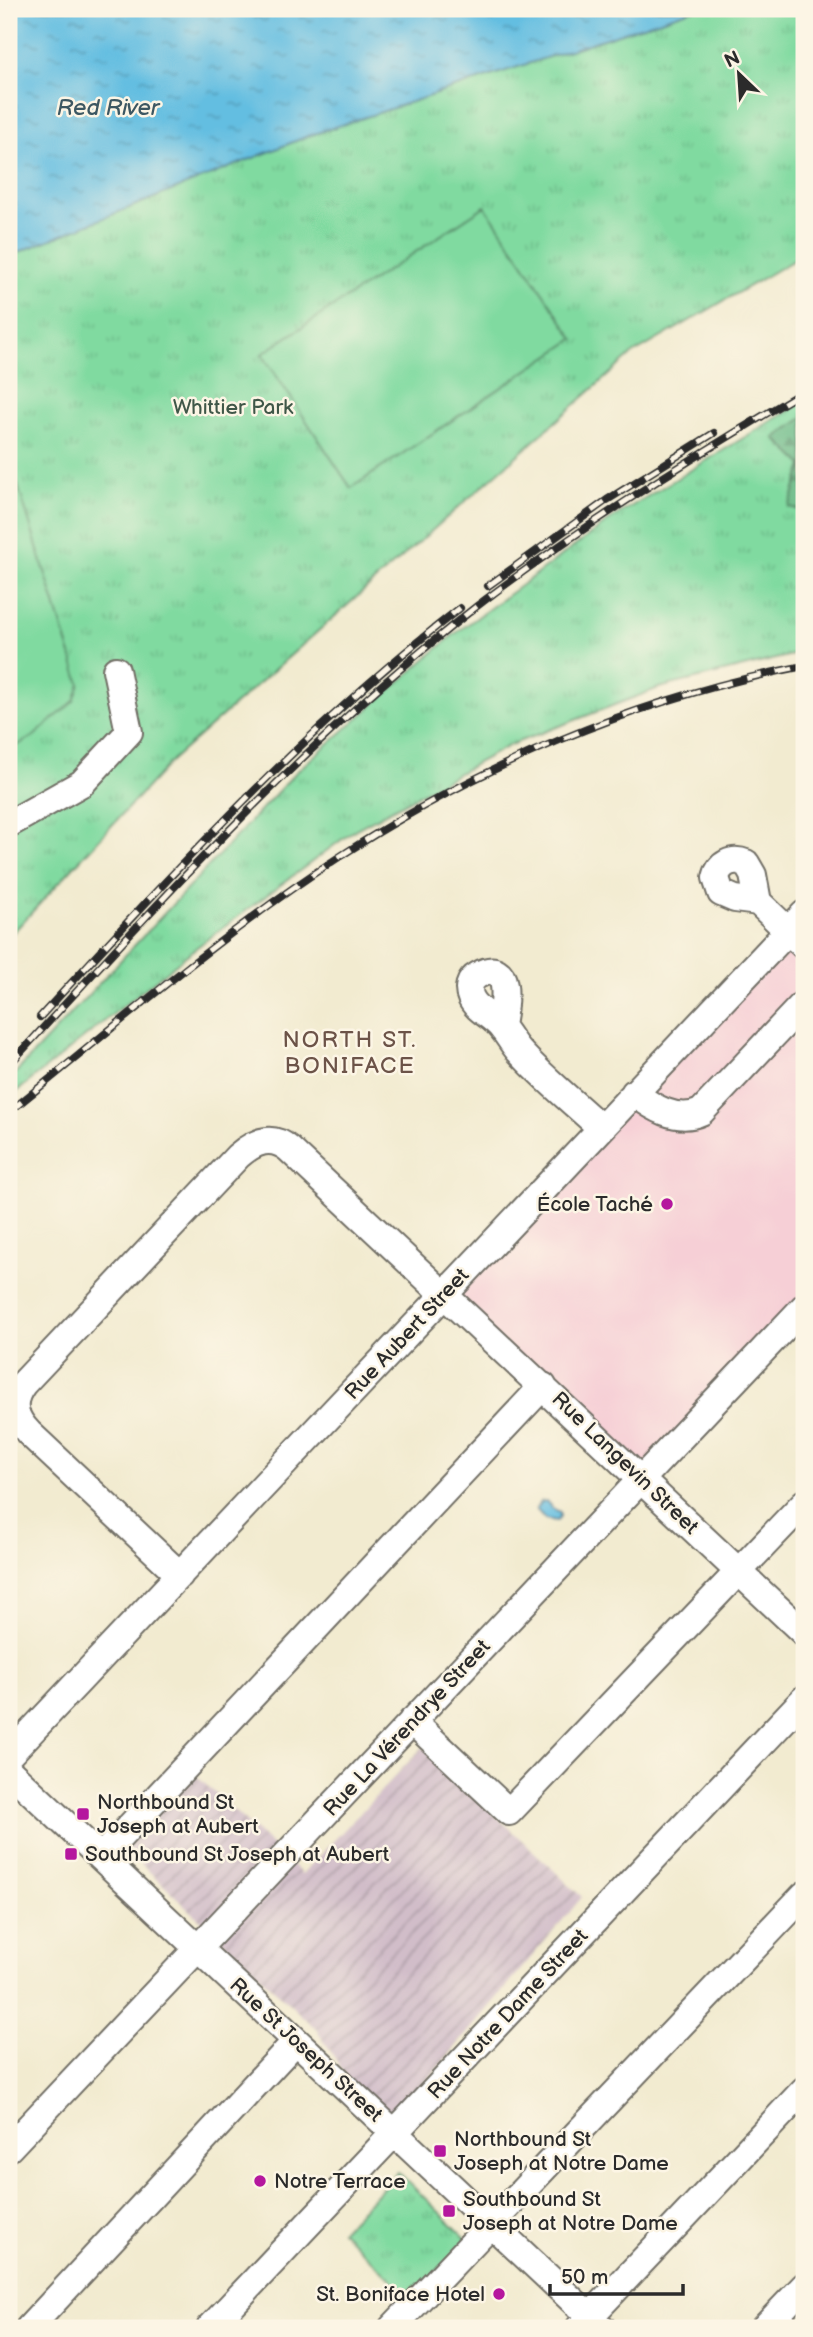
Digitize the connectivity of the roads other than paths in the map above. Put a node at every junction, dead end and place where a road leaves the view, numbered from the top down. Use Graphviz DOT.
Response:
graph roads {
  1 [pos="116,670"];
  2 [pos="9,824"];
  3 [pos="758,902"];
  4 [pos="798,930"];
  5 [pos="804,1003"];
  6 [pos="501,1026"];
  7 [pos="634,1093"];
  8 [pos="601,1128"];
  9 [pos="444,1294"];
  10 [pos="804,1307"];
  11 [pos="543,1386"];
  12 [pos="641,1479"];
  13 [pos="804,1503"];
  14 [pos="739,1572"];
  15 [pos="180,1575"];
  16 [pos="804,1633"];
  17 [pos="804,1699"];
  18 [pos="412,1721"];
  19 [pos="9,1755"];
  20 [pos="9,1771"];
  21 [pos="101,1857"];
  22 [pos="804,1895"];
  23 [pos="198,1948"];
  24 [pos="296,2041"];
  25 [pos="804,2090"];
  26 [pos="395,2134"];
  27 [pos="9,2148"];
  28 [pos="492,2225"];
  29 [pos="804,2286"];
  30 [pos="591,2324"];
  31 [pos="29,2328"];
  32 [pos="211,2328"];
  33 [pos="392,2328"];
  34 [pos="764,2328"];
  1 -- 2 [label="street"];
  3 -- 4 [label="street"];
  4 -- 7 [label="street, Rue Aubert Street"];
  5 -- 7 [label="street"];
  6 -- 8 [label="street"];
  7 -- 8 [label="street, Rue Aubert Street"];
  8 -- 9 [label="street, Rue Aubert Street"];
  9 -- 11 [label="street, Rue Langevin Street"];
  9 -- 15 [label="street, Rue Aubert Street"];
  9 -- 15 [label="street, Rue Langevin Street"];
  10 -- 12 [label="street, Rue La Vérendrye Street"];
  11 -- 12 [label="street, Rue Langevin Street"];
  11 -- 21 [label="street"];
  12 -- 14 [label="street, Rue Langevin Street"];
  12 -- 18 [label="street, Rue La Vérendrye Street"];
  13 -- 14 [label="street"];
  14 -- 16 [label="street, Rue Langevin Street"];
  14 -- 18 [label="street"];
  15 -- 19 [label="street, Rue Aubert Street"];
  17 -- 26 [label="street, Rue Notre Dame Street"];
  18 -- 23 [label="street, Rue La Vérendrye Street"];
  20 -- 21 [label="street, Rue St Joseph Street"];
  21 -- 23 [label="street, Rue St Joseph Street"];
  22 -- 28 [label="street"];
  23 -- 24 [label="street, Rue St Joseph Street"];
  23 -- 27 [label="street, Rue La Vérendrye Street"];
  24 -- 26 [label="street, Rue St Joseph Street"];
  24 -- 31 [label="street"];
  25 -- 30 [label="street"];
  26 -- 28 [label="street, Rue St Joseph Street"];
  26 -- 32 [label="street, Rue Notre Dame Street"];
  28 -- 30 [label="street, Rue St Joseph Street"];
  28 -- 33 [label="street"];
  29 -- 34 [label="street"];
}
